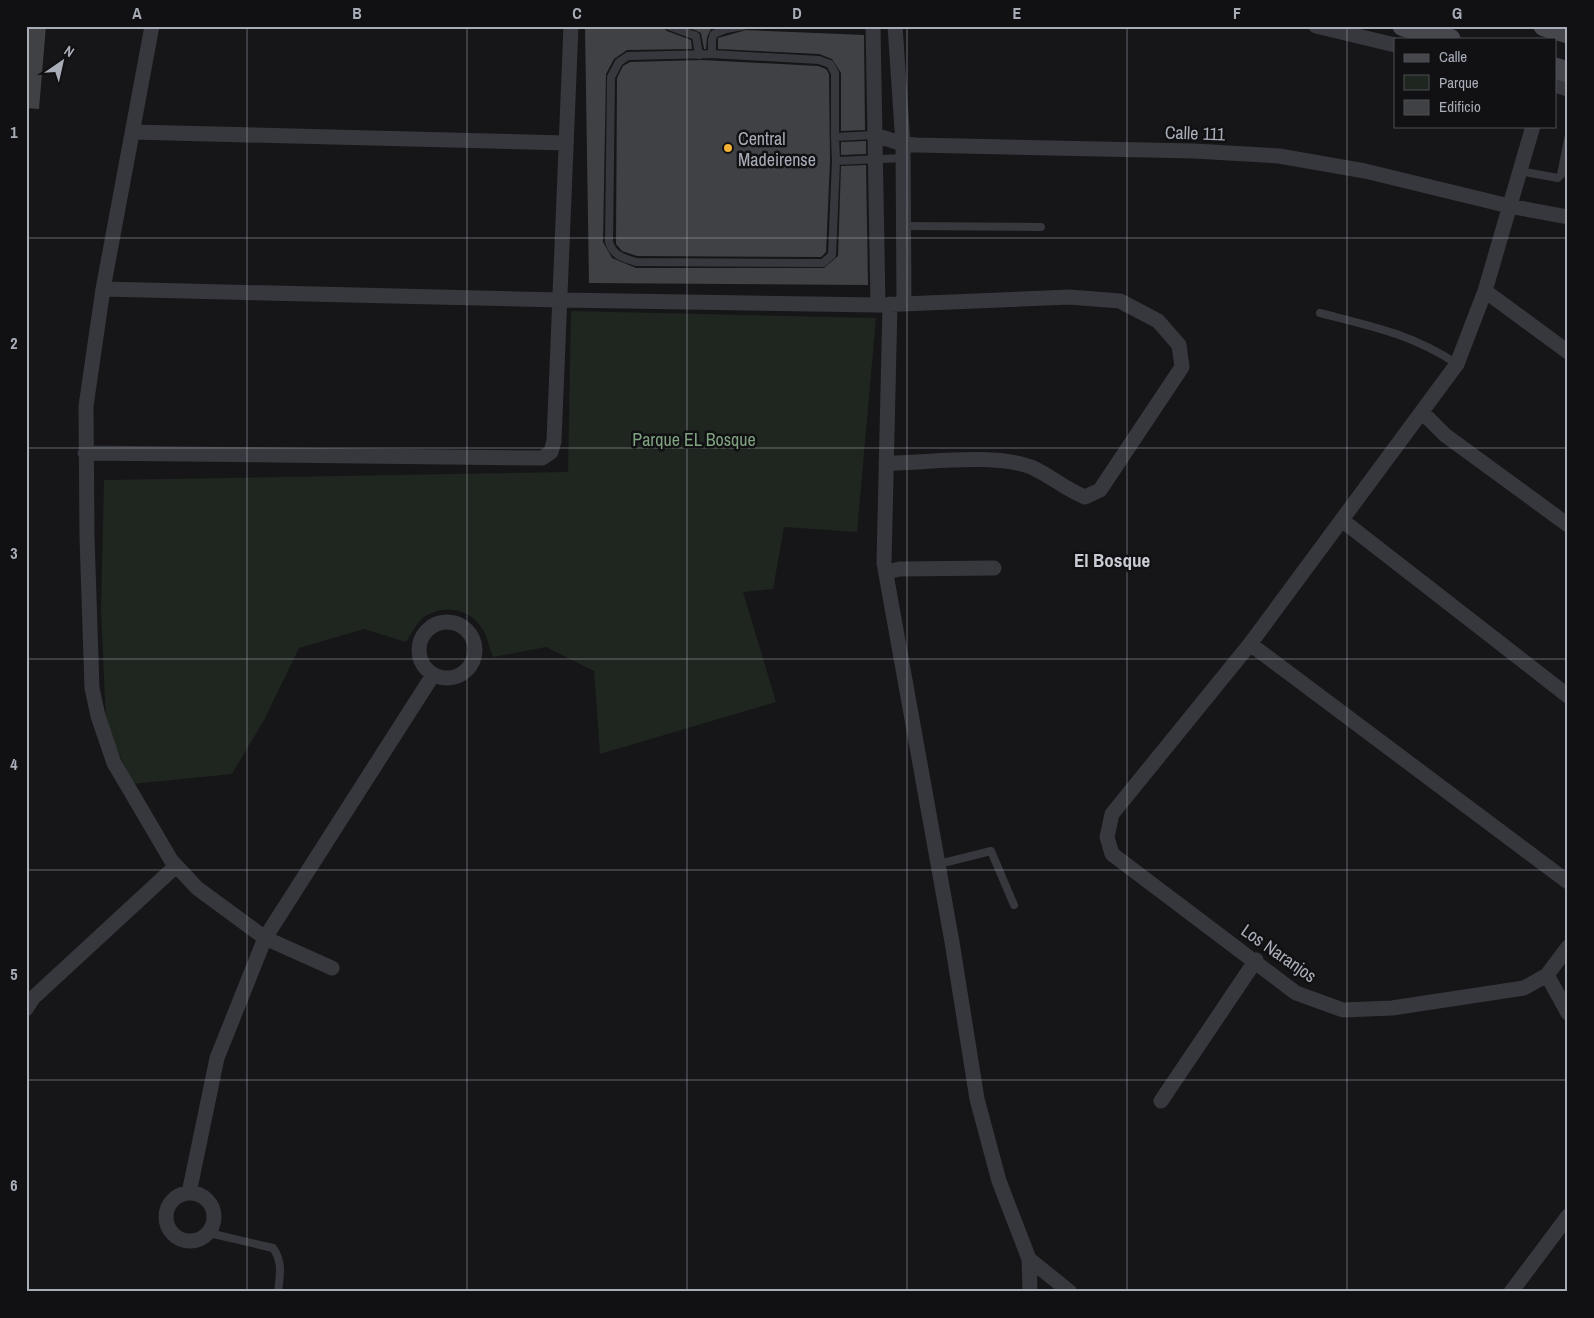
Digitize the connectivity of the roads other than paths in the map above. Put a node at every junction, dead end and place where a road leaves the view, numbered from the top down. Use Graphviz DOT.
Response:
graph roads {
  1 [pos="152,26"];
  2 [pos="571,26"];
  3 [pos="670,26"];
  4 [pos="743,26"];
  5 [pos="873,26"];
  6 [pos="895,26"];
  7 [pos="1316,26"];
  8 [pos="1403,26"];
  9 [pos="1446,38"];
  10 [pos="1394,45"];
  11 [pos="712,54"];
  12 [pos="699,55"];
  13 [pos="1556,68"];
  14 [pos="1568,72"];
  15 [pos="1556,85"];
  16 [pos="1568,89"];
  17 [pos="1532,128"];
  18 [pos="133,132"];
  19 [pos="875,135"];
  20 [pos="835,137"];
  21 [pos="1568,139"];
  22 [pos="566,143"];
  23 [pos="903,151"];
  24 [pos="836,160"];
  25 [pos="876,160"];
  26 [pos="1520,171"];
  27 [pos="1509,206"];
  28 [pos="1568,217"];
  29 [pos="904,226"];
  30 [pos="1041,227"];
  31 [pos="103,289"];
  32 [pos="1485,291"];
  33 [pos="561,300"];
  34 [pos="891,304"];
  35 [pos="1320,312"];
  36 [pos="1568,352"];
  37 [pos="1457,364"];
  38 [pos="1423,413"];
  39 [pos="85,453"];
  40 [pos="886,463"];
  41 [pos="1343,521"];
  42 [pos="1568,525"];
  43 [pos="994,568"];
  44 [pos="886,572"];
  45 [pos="1250,644"];
  46 [pos="433,674"];
  47 [pos="1568,696"];
  48 [pos="939,864"];
  49 [pos="176,866"];
  50 [pos="1568,882"];
  51 [pos="1014,905"];
  52 [pos="265,938"];
  53 [pos="1568,947"];
  54 [pos="1256,960"];
  55 [pos="332,968"];
  56 [pos="1547,975"];
  57 [pos="26,1009"];
  58 [pos="1568,1013"];
  59 [pos="1161,1101"];
  60 [pos="189,1193"];
  61 [pos="1568,1216"];
  62 [pos="209,1233"];
  63 [pos="1029,1259"];
  64 [pos="278,1292"];
  65 [pos="1030,1292"];
  66 [pos="1070,1292"];
  67 [pos="1510,1292"];
  1 -- 18 [label="street"];
  2 -- 22 [label="street"];
  3 -- 12 [label="lane"];
  4 -- 11 [label="lane"];
  5 -- 19 [label="street"];
  6 -- 23 [label="street"];
  7 -- 10 [label="street"];
  8 -- 9 [label="street"];
  11 -- 12 [label="lane"];
  11 -- 20 [label="lane"];
  12 -- 24 [label="lane"];
  13 -- 14 [label="street"];
  15 -- 16 [label="street"];
  17 -- 26 [label="street"];
  18 -- 22 [label="street"];
  18 -- 31 [label="street"];
  19 -- 20 [label="lane"];
  19 -- 23 [label="street, Calle 111"];
  19 -- 25 [label="street"];
  20 -- 24 [label="lane"];
  21 -- 26 [label="lane"];
  22 -- 33 [label="street"];
  23 -- 25 [label="lane"];
  23 -- 27 [label="street, Calle 111"];
  23 -- 29 [label="street"];
  24 -- 25 [label="lane"];
  25 -- 34 [label="street"];
  26 -- 27 [label="street"];
  27 -- 28 [label="street, Calle 111"];
  27 -- 32 [label="street"];
  29 -- 30 [label="lane"];
  29 -- 34 [label="street"];
  31 -- 33 [label="street"];
  31 -- 39 [label="street"];
  32 -- 36 [label="street"];
  32 -- 37 [label="street"];
  33 -- 34 [label="street"];
  33 -- 39 [label="street"];
  34 -- 40 [label="street"];
  34 -- 40 [label="street"];
  35 -- 37 [label="lane"];
  37 -- 38 [label="street"];
  38 -- 41 [label="street"];
  38 -- 42 [label="street"];
  39 -- 49 [label="street"];
  40 -- 44 [label="street"];
  41 -- 45 [label="street"];
  41 -- 47 [label="street"];
  43 -- 44 [label="street"];
  44 -- 48 [label="street"];
  45 -- 50 [label="street"];
  45 -- 54 [label="street, Los Naranjos"];
  46 -- 52 [label="street"];
  48 -- 51 [label="lane"];
  48 -- 63 [label="street"];
  49 -- 52 [label="street"];
  49 -- 57 [label="street"];
  52 -- 55 [label="street"];
  52 -- 60 [label="street"];
  53 -- 56 [label="street, Los Naranjos"];
  54 -- 56 [label="street, Los Naranjos"];
  54 -- 59 [label="street"];
  56 -- 58 [label="street"];
  60 -- 62 [label="street"];
  60 -- 62 [label="street"];
  61 -- 67 [label="street"];
  62 -- 64 [label="lane"];
  63 -- 65 [label="street"];
  63 -- 66 [label="street"];
}
